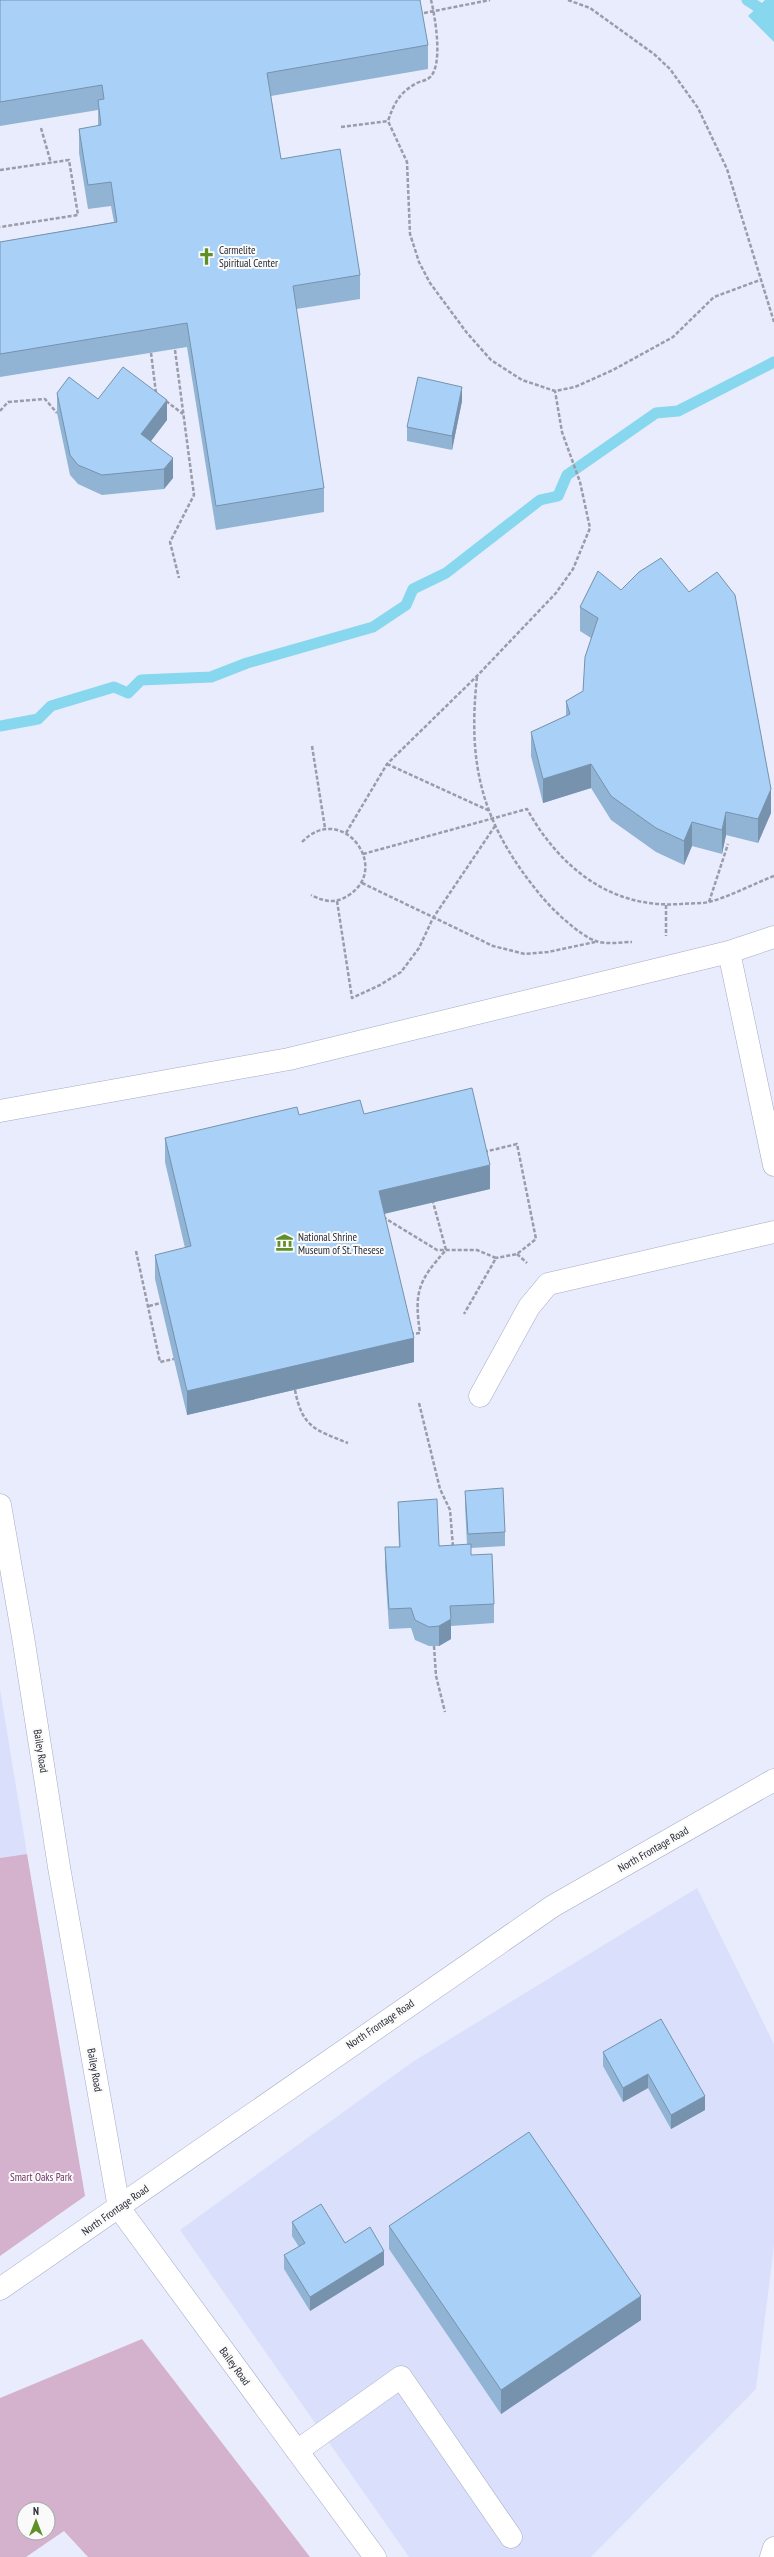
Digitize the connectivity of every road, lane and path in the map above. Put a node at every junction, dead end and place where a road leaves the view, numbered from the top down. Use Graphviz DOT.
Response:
graph roads {
  1 [pos="430,0"];
  2 [pos="490,0"];
  3 [pos="568,0"];
  4 [pos="434,11"];
  5 [pos="424,12"];
  6 [pos="388,121"];
  7 [pos="340,127"];
  8 [pos="41,128"];
  9 [pos="51,163"];
  10 [pos="0,170"];
  11 [pos="0,227"];
  12 [pos="760,280"];
  13 [pos="774,322"];
  14 [pos="174,350"];
  15 [pos="151,353"];
  16 [pos="555,391"];
  17 [pos="156,393"];
  18 [pos="151,399"];
  19 [pos="0,411"];
  20 [pos="57,413"];
  21 [pos="183,414"];
  22 [pos="179,578"];
  23 [pos="477,676"];
  24 [pos="312,746"];
  25 [pos="387,764"];
  26 [pos="490,811"];
  27 [pos="492,820"];
  28 [pos="495,825"];
  29 [pos="325,828"];
  30 [pos="346,833"];
  31 [pos="302,842"];
  32 [pos="728,844"];
  33 [pos="363,854"];
  34 [pos="774,876"];
  35 [pos="362,883"];
  36 [pos="312,895"];
  37 [pos="337,901"];
  38 [pos="708,902"];
  39 [pos="666,905"];
  40 [pos="433,918"];
  41 [pos="774,937"];
  42 [pos="596,941"];
  43 [pos="635,942"];
  44 [pos="666,943"];
  45 [pos="729,952"];
  46 [pos="0,1111"];
  47 [pos="481,1153"];
  48 [pos="774,1166"];
  49 [pos="433,1202"];
  50 [pos="379,1215"];
  51 [pos="774,1232"];
  52 [pos="446,1250"];
  53 [pos="136,1251"];
  54 [pos="496,1258"];
  55 [pos="161,1303"];
  56 [pos="149,1306"];
  57 [pos="464,1314"];
  58 [pos="407,1334"];
  59 [pos="174,1359"];
  60 [pos="295,1390"];
  61 [pos="480,1396"];
  62 [pos="420,1403"];
  63 [pos="348,1444"];
  64 [pos="0,1505"];
  65 [pos="453,1547"];
  66 [pos="434,1646"];
  67 [pos="445,1712"];
  68 [pos="774,1780"];
  69 [pos="119,2208"];
  70 [pos="0,2289"];
  71 [pos="297,2451"];
  72 [pos="511,2536"];
  73 [pos="774,2548"];
  74 [pos="375,2557"];
  75 [pos="771,2557"];
  1 -- 4 [label="path"];
  2 -- 4 [label="path"];
  3 -- 12 [label="path"];
  4 -- 5 [label="path"];
  4 -- 6 [label="path"];
  6 -- 7 [label="path"];
  6 -- 16 [label="path"];
  8 -- 9 [label="path"];
  9 -- 10 [label="path"];
  9 -- 11 [label="path"];
  12 -- 13 [label="path"];
  12 -- 16 [label="path"];
  14 -- 21 [label="path"];
  15 -- 17 [label="path"];
  16 -- 23 [label="path"];
  17 -- 18 [label="path"];
  17 -- 21 [label="path"];
  19 -- 20 [label="path"];
  21 -- 22 [label="path"];
  23 -- 25 [label="path"];
  23 -- 26 [label="path"];
  24 -- 29 [label="path"];
  25 -- 26 [label="path"];
  25 -- 30 [label="path"];
  26 -- 27 [label="path"];
  27 -- 28 [label="path"];
  27 -- 33 [label="path"];
  27 -- 39 [label="path"];
  28 -- 40 [label="path"];
  28 -- 42 [label="path"];
  29 -- 30 [label="path"];
  29 -- 31 [label="path"];
  30 -- 33 [label="path"];
  32 -- 38 [label="path"];
  33 -- 35 [label="path"];
  34 -- 38 [label="path"];
  35 -- 37 [label="path"];
  35 -- 40 [label="path"];
  36 -- 37 [label="path"];
  37 -- 40 [label="path"];
  38 -- 39 [label="path"];
  39 -- 44 [label="path"];
  40 -- 42 [label="path"];
  41 -- 45 [label="main road"];
  42 -- 43 [label="path"];
  45 -- 46 [label="main road"];
  45 -- 48 [label="main road"];
  47 -- 54 [label="path"];
  49 -- 52 [label="path"];
  50 -- 52 [label="path"];
  51 -- 61 [label="main road"];
  52 -- 54 [label="path"];
  52 -- 58 [label="path"];
  53 -- 56 [label="path"];
  54 -- 57 [label="path"];
  55 -- 56 [label="path"];
  56 -- 59 [label="path"];
  60 -- 63 [label="path"];
  62 -- 65 [label="path"];
  64 -- 69 [label="main road, Bailey Road"];
  66 -- 67 [label="path"];
  68 -- 69 [label="main road, North Frontage Road"];
  69 -- 70 [label="main road, North Frontage Road"];
  69 -- 71 [label="main road, Bailey Road"];
  71 -- 72 [label="main road"];
  71 -- 74 [label="main road, Bailey Road"];
  73 -- 75 [label="main road"];
}
